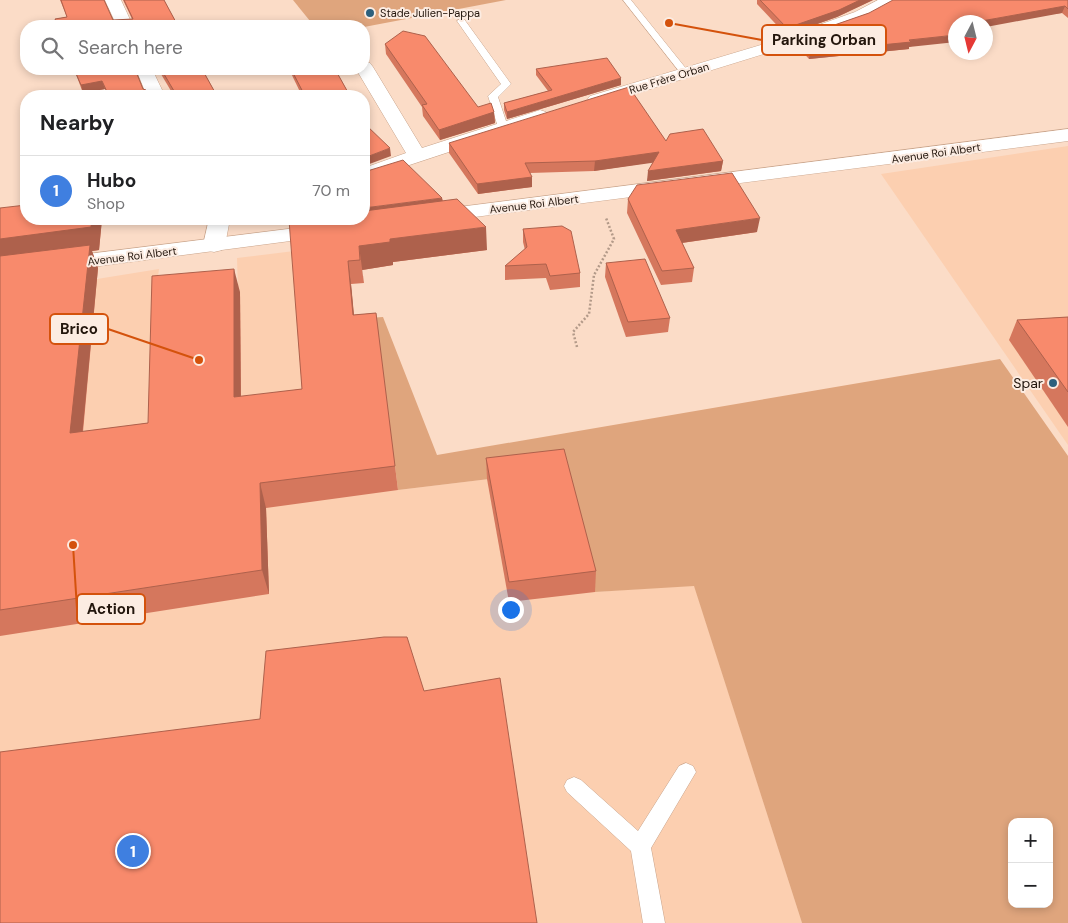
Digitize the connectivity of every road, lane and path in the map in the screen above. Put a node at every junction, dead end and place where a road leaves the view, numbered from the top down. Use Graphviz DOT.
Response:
graph roads {
  1 [pos="113,0"];
  2 [pos="627,0"];
  3 [pos="890,0"];
  4 [pos="122,20"];
  5 [pos="461,20"];
  6 [pos="685,73"];
  7 [pos="147,75"];
  8 [pos="369,75"];
  9 [pos="153,90"];
  10 [pos="584,104"];
  11 [pos="557,111"];
  12 [pos="502,127"];
  13 [pos="1068,135"];
  14 [pos="417,156"];
  15 [pos="370,172"];
  16 [pos="598,196"];
  17 [pos="411,219"];
  18 [pos="219,225"];
  19 [pos="342,228"];
  20 [pos="214,245"];
  21 [pos="0,272"];
  22 [pos="578,347"];
  23 [pos="686,772"];
  24 [pos="574,786"];
  25 [pos="640,846"];
  26 [pos="654,923"];
  1 -- 4 [label="street"];
  2 -- 6 [label="lane"];
  3 -- 6 [label="street, Rue Frère Orban"];
  5 -- 12 [label="lane"];
  6 -- 10 [label="street, Rue Frère Orban"];
  7 -- 9 [label="street"];
  8 -- 14 [label="street"];
  11 -- 12 [label="street"];
  12 -- 14 [label="street"];
  13 -- 16 [label="street, Avenue Roi Albert"];
  14 -- 15 [label="street"];
  16 -- 17 [label="street, Avenue Roi Albert"];
  16 -- 22 [label="path"];
  18 -- 20 [label="street"];
  19 -- 20 [label="street, Avenue Roi Albert"];
  20 -- 21 [label="street, Avenue Roi Albert"];
  23 -- 25 [label="lane"];
  24 -- 25 [label="lane"];
  25 -- 26 [label="lane"];
}
